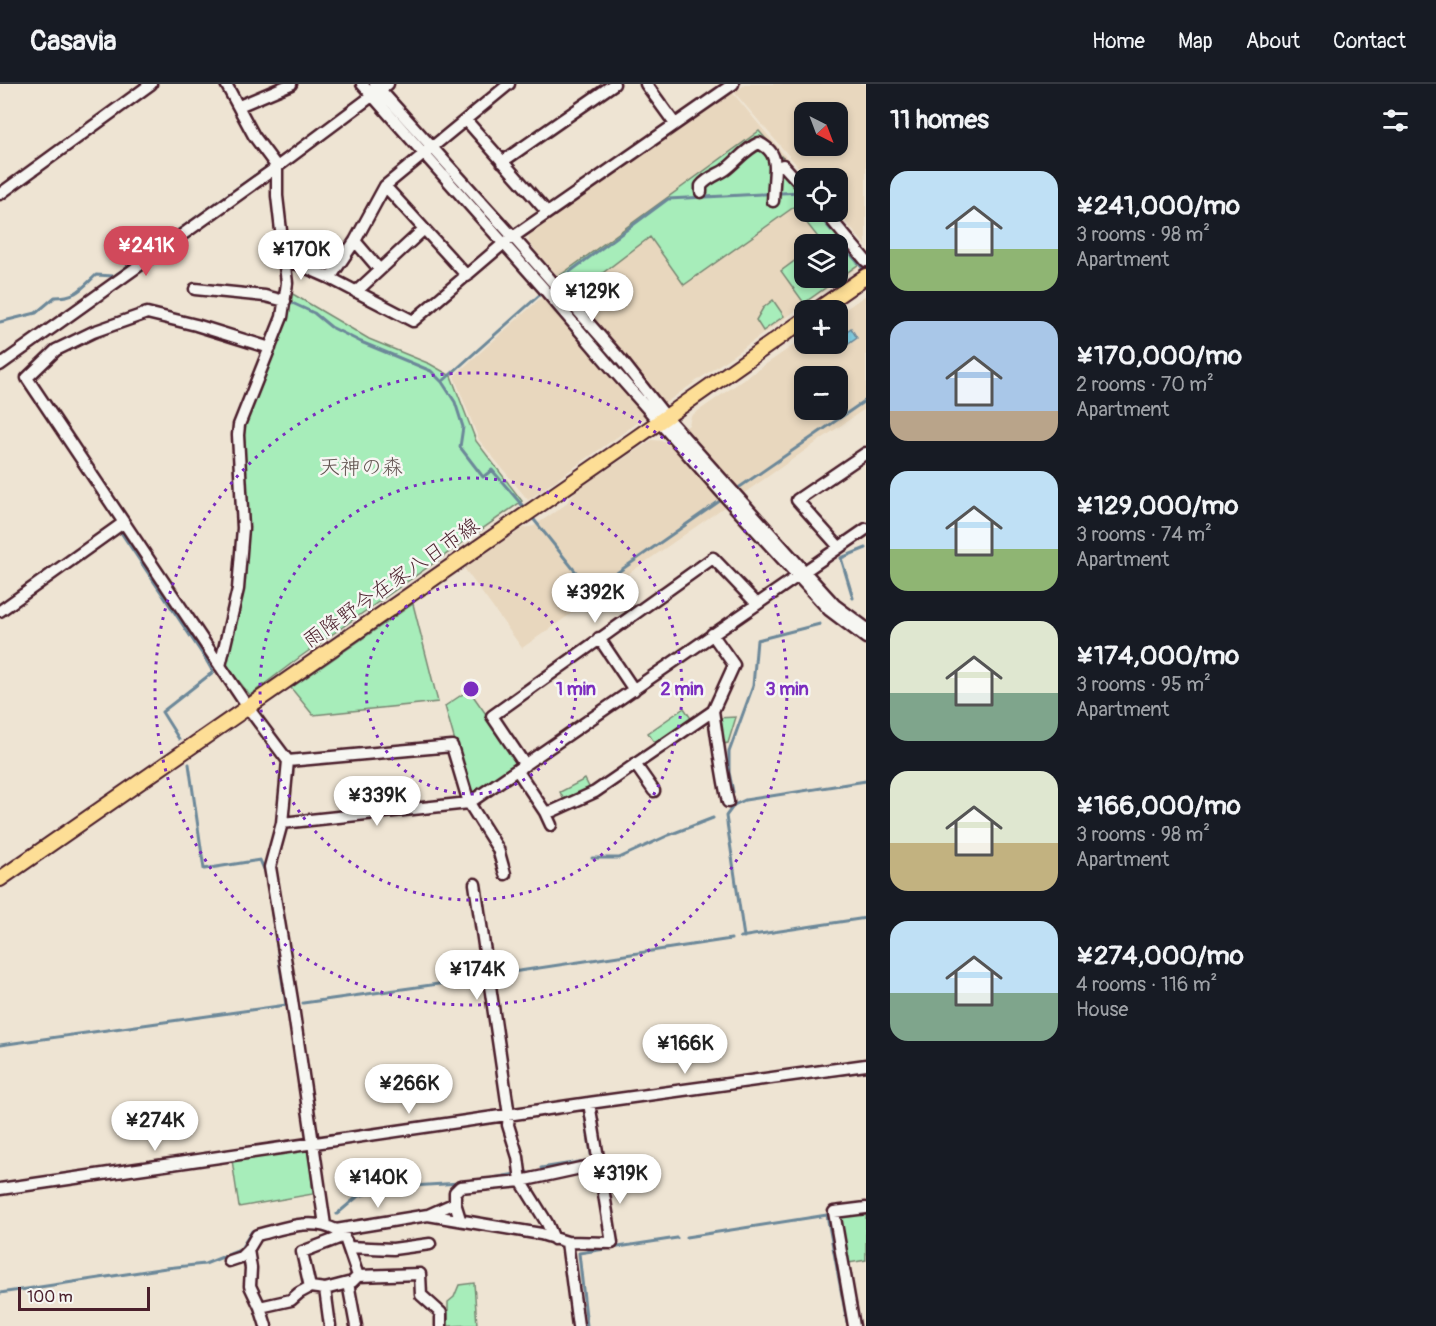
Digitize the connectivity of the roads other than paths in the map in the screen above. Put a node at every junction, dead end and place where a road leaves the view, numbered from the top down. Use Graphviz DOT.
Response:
graph roads {
  1 [pos="151,84"];
  2 [pos="226,84"];
  3 [pos="291,84"];
  4 [pos="362,84"];
  5 [pos="509,84"];
  6 [pos="614,84"];
  7 [pos="646,84"];
  8 [pos="733,84"];
  9 [pos="379,88"];
  10 [pos="239,106"];
  11 [pos="466,120"];
  12 [pos="675,124"];
  13 [pos="429,150"];
  14 [pos="502,162"];
  15 [pos="277,167"];
  16 [pos="775,168"];
  17 [pos="794,177"];
  18 [pos="385,186"];
  19 [pos="701,189"];
  20 [pos="0,194"];
  21 [pos="773,201"];
  22 [pos="547,213"];
  23 [pos="833,222"];
  24 [pos="424,229"];
  25 [pos="513,237"];
  26 [pos="355,241"];
  27 [pos="504,244"];
  28 [pos="284,258"];
  29 [pos="866,261"];
  30 [pos="379,269"];
  31 [pos="467,276"];
  32 [pos="866,276"];
  33 [pos="330,278"];
  34 [pos="195,289"];
  35 [pos="356,292"];
  36 [pos="832,300"];
  37 [pos="285,301"];
  38 [pos="794,327"];
  39 [pos="270,348"];
  40 [pos="0,364"];
  41 [pos="664,420"];
  42 [pos="866,453"];
  43 [pos="123,523"];
  44 [pos="866,529"];
  45 [pos="839,547"];
  46 [pos="800,574"];
  47 [pos="757,604"];
  48 [pos="0,610"];
  49 [pos="866,628"];
  50 [pos="712,634"];
  51 [pos="599,638"];
  52 [pos="866,638"];
  53 [pos="220,666"];
  54 [pos="633,690"];
  55 [pos="249,709"];
  56 [pos="712,711"];
  57 [pos="288,761"];
  58 [pos="635,764"];
  59 [pos="521,767"];
  60 [pos="654,791"];
  61 [pos="728,801"];
  62 [pos="469,803"];
  63 [pos="545,812"];
  64 [pos="282,823"];
  65 [pos="551,825"];
  66 [pos="505,874"];
  67 [pos="0,879"];
  68 [pos="475,884"];
  69 [pos="866,1065"];
  70 [pos="589,1103"];
  71 [pos="509,1115"];
  72 [pos="314,1144"];
  73 [pos="599,1164"];
  74 [pos="521,1181"];
  75 [pos="0,1189"];
  76 [pos="455,1203"];
  77 [pos="866,1208"];
  78 [pos="428,1215"];
  79 [pos="460,1219"];
  80 [pos="325,1225"];
  81 [pos="343,1238"];
  82 [pos="554,1239"];
  83 [pos="567,1242"];
  84 [pos="430,1244"];
  85 [pos="248,1250"];
  86 [pos="229,1261"];
  87 [pos="358,1276"];
  88 [pos="348,1283"];
  89 [pos="310,1287"];
  90 [pos="325,1289"];
  91 [pos="260,1307"];
  92 [pos="266,1326"];
  93 [pos="330,1326"];
  94 [pos="356,1326"];
  95 [pos="441,1326"];
  96 [pos="578,1326"];
  97 [pos="854,1326"];
  1 -- 20 [label="street"];
  2 -- 10 [label="street"];
  3 -- 10 [label="street"];
  4 -- 9 [label="street"];
  5 -- 11 [label="street"];
  6 -- 14 [label="street"];
  7 -- 12 [label="street"];
  8 -- 12 [label="street"];
  9 -- 13 [label="street"];
  9 -- 15 [label="street"];
  10 -- 15 [label="street"];
  11 -- 13 [label="street"];
  11 -- 14 [label="street"];
  12 -- 22 [label="street"];
  13 -- 18 [label="street"];
  13 -- 25 [label="street"];
  13 -- 27 [label="street"];
  14 -- 22 [label="street"];
  15 -- 28 [label="street"];
  15 -- 40 [label="street"];
  16 -- 17 [label="street"];
  16 -- 19 [label="street"];
  16 -- 21 [label="street"];
  18 -- 24 [label="street"];
  18 -- 26 [label="street"];
  22 -- 25 [label="street"];
  23 -- 29 [label="street"];
  24 -- 30 [label="street"];
  24 -- 31 [label="street"];
  25 -- 27 [label="street"];
  25 -- 41 [label="street"];
  26 -- 30 [label="street"];
  26 -- 33 [label="street"];
  27 -- 31 [label="street"];
  27 -- 41 [label="street"];
  28 -- 33 [label="street"];
  28 -- 37 [label="street"];
  30 -- 35 [label="street"];
  31 -- 35 [label="street"];
  32 -- 36 [label="main road"];
  33 -- 35 [label="street"];
  34 -- 37 [label="street"];
  37 -- 39 [label="street"];
  38 -- 41 [label="main road, 雨降野今在家八日市線"];
  39 -- 43 [label="street"];
  39 -- 53 [label="street"];
  41 -- 46 [label="street"];
  41 -- 55 [label="main road, 雨降野今在家八日市線"];
  42 -- 45 [label="street"];
  43 -- 48 [label="street"];
  43 -- 53 [label="street"];
  44 -- 45 [label="street"];
  45 -- 46 [label="street"];
  46 -- 47 [label="street"];
  46 -- 49 [label="street"];
  46 -- 52 [label="street"];
  47 -- 50 [label="street"];
  47 -- 51 [label="street"];
  50 -- 54 [label="street"];
  50 -- 56 [label="street"];
  51 -- 54 [label="street"];
  51 -- 59 [label="street"];
  53 -- 55 [label="street"];
  54 -- 59 [label="street"];
  55 -- 57 [label="street"];
  55 -- 67 [label="main road, 雨降野今在家八日市線"];
  56 -- 58 [label="street"];
  56 -- 61 [label="street"];
  57 -- 62 [label="street"];
  57 -- 64 [label="street"];
  58 -- 60 [label="street"];
  58 -- 63 [label="street"];
  59 -- 62 [label="street"];
  59 -- 63 [label="street"];
  62 -- 64 [label="street"];
  62 -- 66 [label="street"];
  63 -- 65 [label="street"];
  64 -- 72 [label="street"];
  68 -- 71 [label="street"];
  69 -- 70 [label="street"];
  70 -- 71 [label="street"];
  70 -- 73 [label="street"];
  71 -- 72 [label="street"];
  71 -- 74 [label="street"];
  72 -- 75 [label="street"];
  72 -- 80 [label="street"];
  73 -- 74 [label="street"];
  73 -- 83 [label="street"];
  74 -- 76 [label="street"];
  74 -- 82 [label="street"];
  76 -- 78 [label="street"];
  76 -- 79 [label="street"];
  77 -- 97 [label="street"];
  78 -- 79 [label="street"];
  78 -- 81 [label="street"];
  79 -- 82 [label="street"];
  80 -- 81 [label="street"];
  80 -- 85 [label="street"];
  81 -- 84 [label="street"];
  81 -- 87 [label="street"];
  81 -- 89 [label="street"];
  82 -- 83 [label="street"];
  83 -- 96 [label="street"];
  85 -- 86 [label="street"];
  85 -- 91 [label="street"];
  87 -- 88 [label="street"];
  87 -- 95 [label="street"];
  88 -- 90 [label="street"];
  88 -- 94 [label="street"];
  89 -- 90 [label="street"];
  89 -- 91 [label="street"];
  90 -- 93 [label="street"];
  91 -- 92 [label="street"];
}
